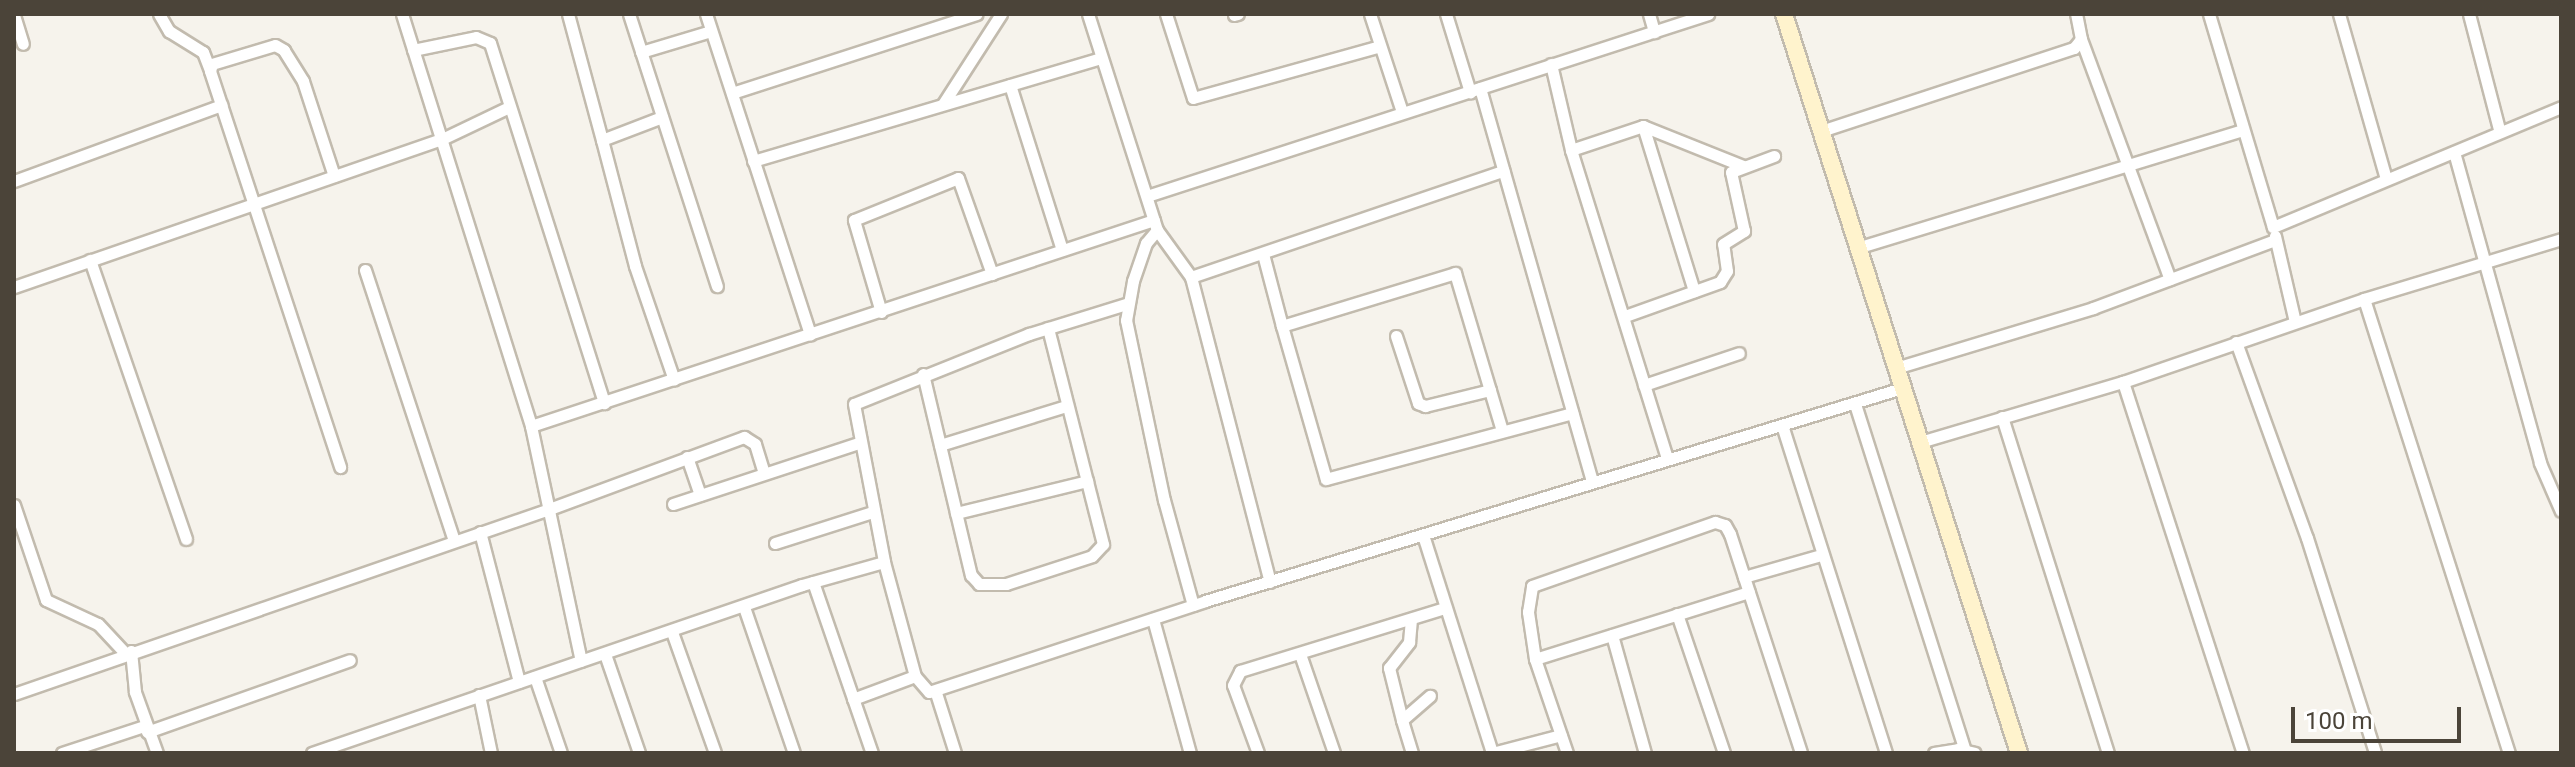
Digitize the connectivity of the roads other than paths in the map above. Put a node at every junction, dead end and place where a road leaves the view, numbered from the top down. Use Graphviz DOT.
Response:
graph roads {
  1 [pos="159,14"];
  2 [pos="402,14"];
  3 [pos="568,14"];
  4 [pos="629,14"];
  5 [pos="706,14"];
  6 [pos="977,14"];
  7 [pos="1001,14"];
  8 [pos="1088,14"];
  9 [pos="1166,14"];
  10 [pos="1370,14"];
  11 [pos="1446,14"];
  12 [pos="1649,14"];
  13 [pos="1708,14"];
  14 [pos="1784,14"];
  15 [pos="2076,14"];
  16 [pos="2209,14"];
  17 [pos="2339,14"];
  18 [pos="2469,14"];
  19 [pos="14,15"];
  20 [pos="711,31"];
  21 [pos="1654,32"];
  22 [pos="2081,39"];
  23 [pos="23,44"];
  24 [pos="1380,46"];
  25 [pos="413,50"];
  26 [pos="641,52"];
  27 [pos="1100,58"];
  28 [pos="1551,64"];
  29 [pos="210,71"];
  30 [pos="1010,85"];
  31 [pos="1475,90"];
  32 [pos="732,93"];
  33 [pos="943,104"];
  34 [pos="222,105"];
  35 [pos="509,107"];
  36 [pos="2561,107"];
  37 [pos="1402,112"];
  38 [pos="662,117"];
  39 [pos="1643,126"];
  40 [pos="2499,129"];
  41 [pos="2242,130"];
  42 [pos="1821,131"];
  43 [pos="442,139"];
  44 [pos="602,140"];
  45 [pos="1571,150"];
  46 [pos="2454,152"];
  47 [pos="1774,156"];
  48 [pos="753,161"];
  49 [pos="2129,165"];
  50 [pos="1743,166"];
  51 [pos="1503,171"];
  52 [pos="334,176"];
  53 [pos="2385,176"];
  54 [pos="14,181"];
  55 [pos="1147,196"];
  56 [pos="253,201"];
  57 [pos="1156,225"];
  58 [pos="2273,227"];
  59 [pos="2561,239"];
  60 [pos="2275,240"];
  61 [pos="1857,248"];
  62 [pos="1062,250"];
  63 [pos="1263,254"];
  64 [pos="90,260"];
  65 [pos="2485,262"];
  66 [pos="365,270"];
  67 [pos="992,274"];
  68 [pos="1191,277"];
  69 [pos="2170,279"];
  70 [pos="717,286"];
  71 [pos="14,287"];
  72 [pos="1694,291"];
  73 [pos="2364,299"];
  74 [pos="1126,304"];
  75 [pos="881,312"];
  76 [pos="1625,316"];
  77 [pos="2295,322"];
  78 [pos="1282,326"];
  79 [pos="1048,328"];
  80 [pos="810,335"];
  81 [pos="1396,336"];
  82 [pos="2236,342"];
  83 [pos="1739,353"];
  84 [pos="1896,368"];
  85 [pos="923,374"];
  86 [pos="674,380"];
  87 [pos="2123,382"];
  88 [pos="1644,385"];
  89 [pos="1902,388"];
  90 [pos="1490,390"];
  91 [pos="604,403"];
  92 [pos="1855,404"];
  93 [pos="1066,406"];
  94 [pos="1572,413"];
  95 [pos="2002,417"];
  96 [pos="1782,425"];
  97 [pos="531,426"];
  98 [pos="1502,431"];
  99 [pos="1920,442"];
  100 [pos="859,443"];
  101 [pos="940,445"];
  102 [pos="687,457"];
  103 [pos="1667,458"];
  104 [pos="340,467"];
  105 [pos="764,473"];
  106 [pos="1087,481"];
  107 [pos="1592,482"];
  108 [pos="700,495"];
  109 [pos="673,504"];
  110 [pos="14,505"];
  111 [pos="552,508"];
  112 [pos="2561,511"];
  113 [pos="873,512"];
  114 [pos="956,513"];
  115 [pos="480,532"];
  116 [pos="1423,535"];
  117 [pos="186,539"];
  118 [pos="454,541"];
  119 [pos="775,543"];
  120 [pos="1821,555"];
  121 [pos="884,562"];
  122 [pos="1744,577"];
  123 [pos="813,582"];
  124 [pos="1270,582"];
  125 [pos="1749,592"];
  126 [pos="1193,605"];
  127 [pos="744,607"];
  128 [pos="1445,608"];
  129 [pos="1677,614"];
  130 [pos="1153,619"];
  131 [pos="1411,619"];
  132 [pos="672,632"];
  133 [pos="1612,635"];
  134 [pos="128,652"];
  135 [pos="605,654"];
  136 [pos="1300,654"];
  137 [pos="1535,659"];
  138 [pos="350,660"];
  139 [pos="581,661"];
  140 [pos="915,676"];
  141 [pos="535,677"];
  142 [pos="519,682"];
  143 [pos="936,693"];
  144 [pos="14,694"];
  145 [pos="479,695"];
  146 [pos="1430,696"];
  147 [pos="853,699"];
  148 [pos="1402,720"];
  149 [pos="146,729"];
  150 [pos="1561,735"];
  151 [pos="1969,752"];
  152 [pos="62,753"];
  153 [pos="157,753"];
  154 [pos="312,753"];
  155 [pos="491,753"];
  156 [pos="561,753"];
  157 [pos="639,753"];
  158 [pos="715,753"];
  159 [pos="794,753"];
  160 [pos="872,753"];
  161 [pos="955,753"];
  162 [pos="1190,753"];
  163 [pos="1258,753"];
  164 [pos="1334,753"];
  165 [pos="1412,753"];
  166 [pos="1492,753"];
  167 [pos="1567,753"];
  168 [pos="1645,753"];
  169 [pos="1724,753"];
  170 [pos="1801,753"];
  171 [pos="1886,753"];
  172 [pos="1934,753"];
  173 [pos="2019,753"];
  174 [pos="2108,753"];
  175 [pos="2243,753"];
  176 [pos="2375,753"];
  177 [pos="2509,753"];
  1 -- 29 [label="street"];
  2 -- 25 [label="street"];
  3 -- 44 [label="street"];
  4 -- 26 [label="street"];
  5 -- 20 [label="street"];
  6 -- 32 [label="street"];
  7 -- 33 [label="street"];
  8 -- 27 [label="street"];
  9 -- 24 [label="street"];
  10 -- 24 [label="street"];
  11 -- 31 [label="street"];
  12 -- 21 [label="street"];
  13 -- 21 [label="street"];
  14 -- 42 [label="street"];
  15 -- 22 [label="street"];
  16 -- 41 [label="street"];
  17 -- 53 [label="street"];
  18 -- 40 [label="street"];
  19 -- 23 [label="street"];
  20 -- 26 [label="street"];
  20 -- 32 [label="street"];
  21 -- 28 [label="street"];
  22 -- 42 [label="street"];
  22 -- 49 [label="street"];
  24 -- 37 [label="street"];
  25 -- 35 [label="street"];
  25 -- 43 [label="street"];
  26 -- 38 [label="street"];
  27 -- 30 [label="street"];
  27 -- 55 [label="street"];
  28 -- 31 [label="street"];
  28 -- 45 [label="street"];
  29 -- 34 [label="street"];
  29 -- 52 [label="street"];
  30 -- 33 [label="street"];
  30 -- 62 [label="street"];
  31 -- 37 [label="street"];
  31 -- 51 [label="street"];
  32 -- 48 [label="street"];
  33 -- 48 [label="street"];
  34 -- 54 [label="street"];
  34 -- 56 [label="street"];
  35 -- 43 [label="street"];
  35 -- 91 [label="street"];
  36 -- 40 [label="street"];
  37 -- 55 [label="street"];
  38 -- 44 [label="street"];
  38 -- 70 [label="street"];
  39 -- 45 [label="street"];
  39 -- 50 [label="street"];
  39 -- 72 [label="street"];
  40 -- 46 [label="street"];
  41 -- 49 [label="street"];
  41 -- 58 [label="street"];
  42 -- 61 [label="street"];
  43 -- 52 [label="street"];
  43 -- 97 [label="street"];
  44 -- 86 [label="street"];
  45 -- 76 [label="street"];
  46 -- 53 [label="street"];
  46 -- 65 [label="street"];
  47 -- 50 [label="street"];
  48 -- 80 [label="street"];
  49 -- 61 [label="street"];
  49 -- 69 [label="street"];
  50 -- 72 [label="street"];
  51 -- 63 [label="street"];
  51 -- 94 [label="street"];
  52 -- 56 [label="street"];
  53 -- 58 [label="street"];
  55 -- 57 [label="street"];
  56 -- 64 [label="street"];
  56 -- 104 [label="street"];
  57 -- 62 [label="street"];
  57 -- 68 [label="street"];
  57 -- 74 [label="street"];
  58 -- 60 [label="street"];
  59 -- 65 [label="street"];
  60 -- 69 [label="street"];
  60 -- 77 [label="street"];
  61 -- 84 [label="street"];
  62 -- 67 [label="street"];
  63 -- 68 [label="street"];
  63 -- 78 [label="street"];
  64 -- 71 [label="street"];
  64 -- 117 [label="street"];
  65 -- 73 [label="street"];
  65 -- 112 [label="street"];
  66 -- 118 [label="street"];
  67 -- 75 [label="street"];
  67 -- 75 [label="street"];
  68 -- 124 [label="street"];
  69 -- 84 [label="street"];
  72 -- 76 [label="street"];
  73 -- 77 [label="street"];
  73 -- 177 [label="street"];
  74 -- 79 [label="street"];
  74 -- 126 [label="street"];
  75 -- 80 [label="street"];
  76 -- 88 [label="street"];
  77 -- 82 [label="street"];
  78 -- 90 [label="street"];
  78 -- 98 [label="street"];
  79 -- 85 [label="street"];
  79 -- 93 [label="street"];
  80 -- 86 [label="street"];
  81 -- 90 [label="street"];
  82 -- 87 [label="street"];
  82 -- 176 [label="street"];
  83 -- 88 [label="street"];
  84 -- 89 [label="street"];
  85 -- 100 [label="street"];
  85 -- 101 [label="street"];
  86 -- 91 [label="street"];
  87 -- 95 [label="street"];
  87 -- 175 [label="street"];
  88 -- 103 [label="street"];
  89 -- 92 [label="street"];
  89 -- 99 [label="street"];
  90 -- 98 [label="street"];
  91 -- 97 [label="street"];
  92 -- 96 [label="street"];
  92 -- 151 [label="street"];
  93 -- 101 [label="street"];
  93 -- 106 [label="street"];
  94 -- 98 [label="street"];
  94 -- 107 [label="street"];
  95 -- 99 [label="street"];
  95 -- 174 [label="street"];
  96 -- 103 [label="street"];
  96 -- 120 [label="street"];
  97 -- 111 [label="street"];
  99 -- 173 [label="street"];
  100 -- 105 [label="street"];
  100 -- 113 [label="street"];
  101 -- 114 [label="street"];
  102 -- 105 [label="street"];
  102 -- 108 [label="street"];
  102 -- 111 [label="street"];
  103 -- 107 [label="street"];
  105 -- 108 [label="street"];
  106 -- 114 [label="street"];
  106 -- 114 [label="street"];
  107 -- 116 [label="street"];
  108 -- 109 [label="street"];
  110 -- 134 [label="street"];
  111 -- 115 [label="street"];
  111 -- 139 [label="street"];
  113 -- 119 [label="street"];
  113 -- 121 [label="street"];
  115 -- 118 [label="street"];
  115 -- 142 [label="street"];
  116 -- 124 [label="street"];
  116 -- 128 [label="street"];
  118 -- 134 [label="street"];
  120 -- 122 [label="street"];
  120 -- 171 [label="street"];
  121 -- 123 [label="street"];
  121 -- 140 [label="street"];
  122 -- 125 [label="street"];
  122 -- 137 [label="street"];
  123 -- 127 [label="street"];
  123 -- 147 [label="street"];
  124 -- 126 [label="street"];
  125 -- 129 [label="street"];
  125 -- 170 [label="street"];
  126 -- 130 [label="street"];
  127 -- 132 [label="street"];
  127 -- 159 [label="street"];
  128 -- 131 [label="street"];
  128 -- 166 [label="street"];
  129 -- 133 [label="street"];
  129 -- 169 [label="street"];
  130 -- 143 [label="street"];
  130 -- 162 [label="street"];
  131 -- 136 [label="street"];
  131 -- 148 [label="street"];
  132 -- 135 [label="street"];
  132 -- 158 [label="street"];
  133 -- 137 [label="street"];
  133 -- 168 [label="street"];
  134 -- 144 [label="street"];
  134 -- 149 [label="street"];
  135 -- 139 [label="street"];
  135 -- 157 [label="street"];
  136 -- 163 [label="street"];
  136 -- 164 [label="street"];
  137 -- 150 [label="street"];
  138 -- 149 [label="street"];
  139 -- 141 [label="street"];
  140 -- 143 [label="street"];
  140 -- 147 [label="street"];
  141 -- 142 [label="street"];
  141 -- 156 [label="street"];
  142 -- 145 [label="street"];
  143 -- 161 [label="street"];
  145 -- 154 [label="street"];
  145 -- 155 [label="street"];
  146 -- 148 [label="street"];
  147 -- 160 [label="street"];
  148 -- 165 [label="street"];
  149 -- 152 [label="street"];
  149 -- 153 [label="street"];
  150 -- 166 [label="street"];
  150 -- 167 [label="street"];
  151 -- 172 [label="street"];
}
